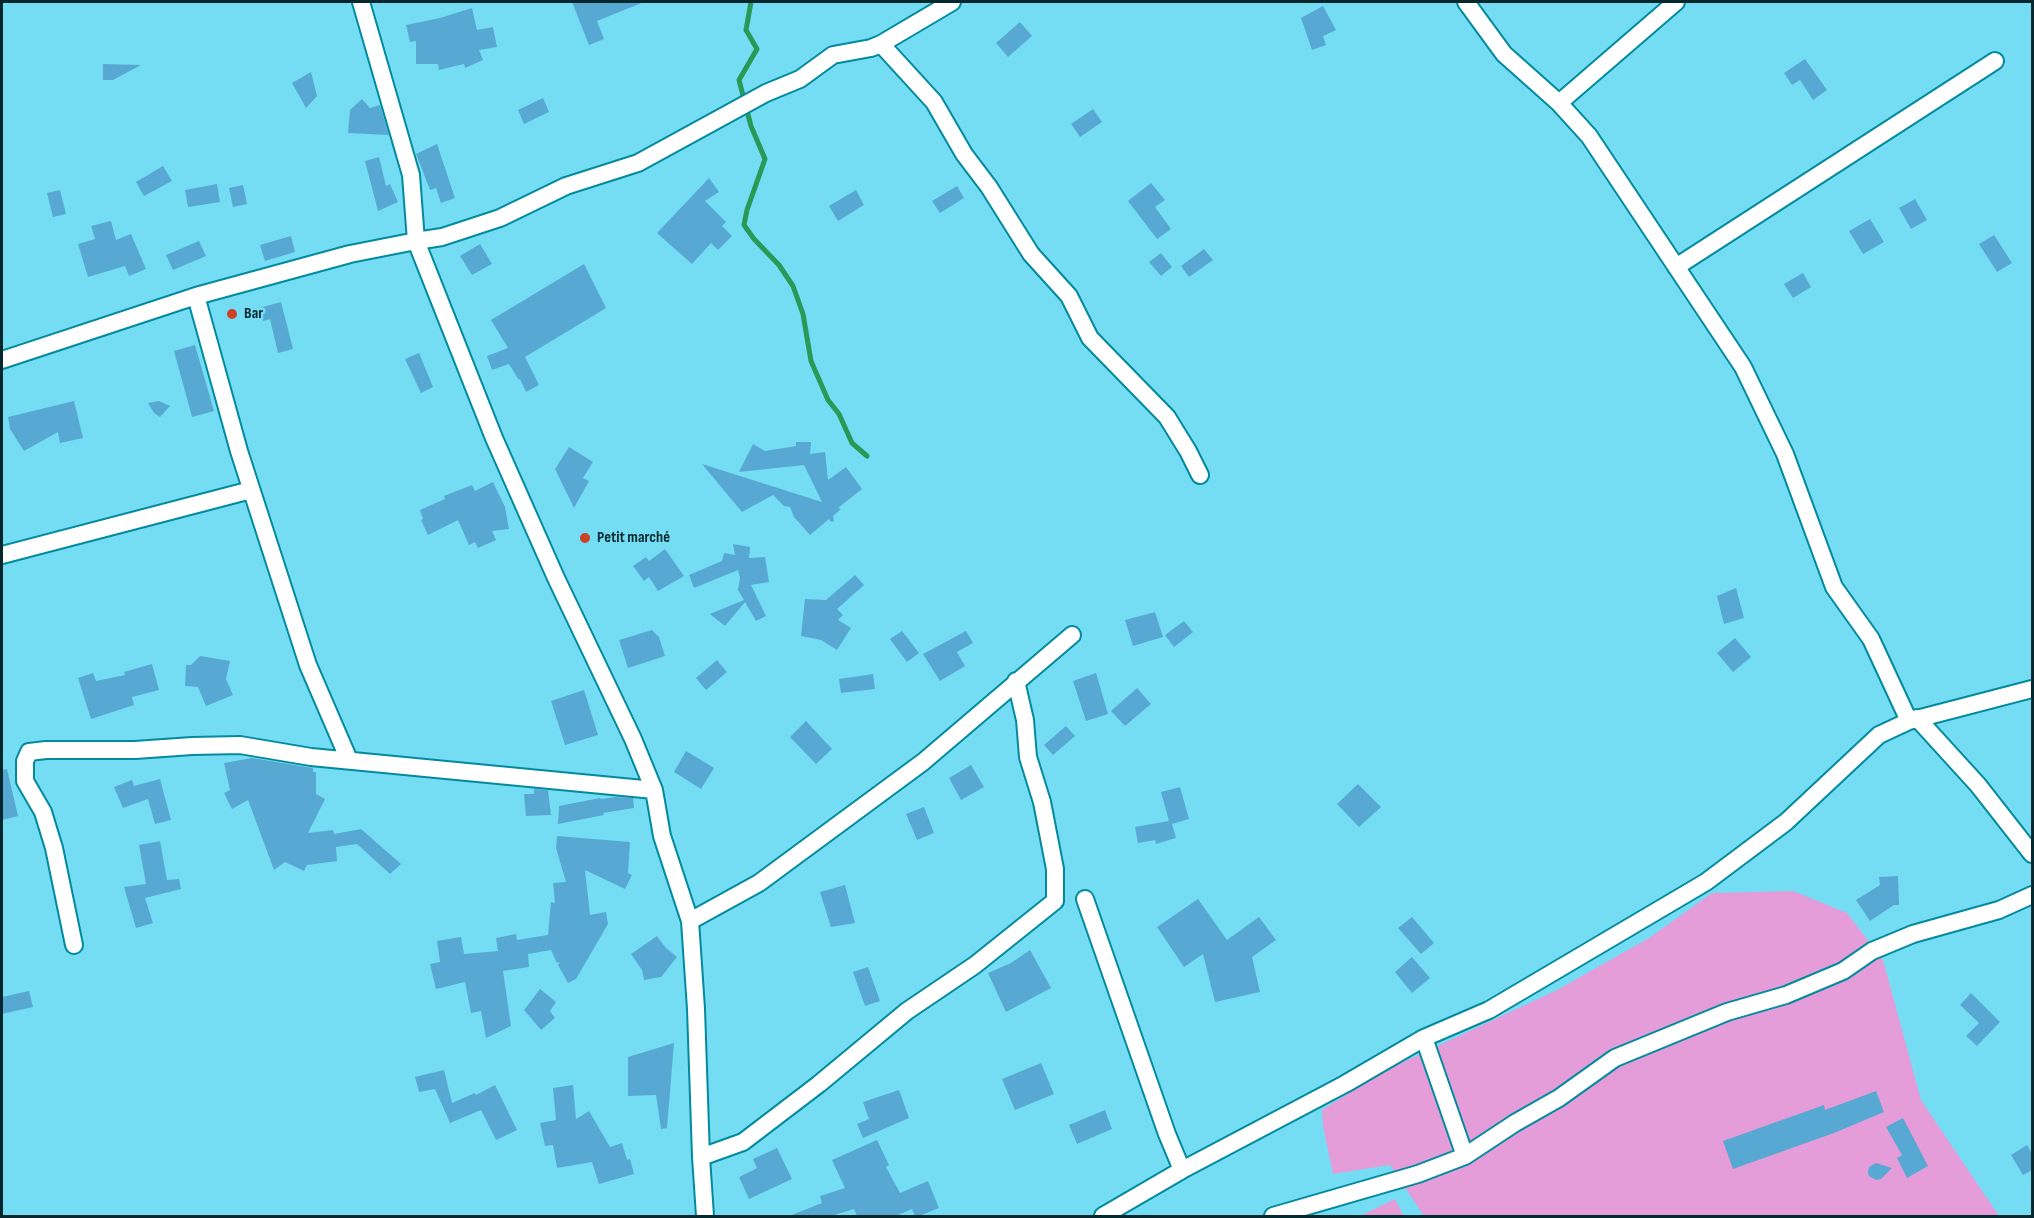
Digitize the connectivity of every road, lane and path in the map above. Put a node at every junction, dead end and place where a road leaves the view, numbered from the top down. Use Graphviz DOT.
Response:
graph roads {
  1 [pos="361,2"];
  2 [pos="952,2"];
  3 [pos="1466,2"];
  4 [pos="1676,2"];
  5 [pos="881,44"];
  6 [pos="1995,61"];
  7 [pos="1559,103"];
  8 [pos="416,241"];
  9 [pos="1676,267"];
  10 [pos="196,296"];
  11 [pos="2,360"];
  12 [pos="1200,475"];
  13 [pos="251,490"];
  14 [pos="2,555"];
  15 [pos="1072,635"];
  16 [pos="1016,681"];
  17 [pos="2032,689"];
  18 [pos="1913,720"];
  19 [pos="349,760"];
  20 [pos="654,790"];
  21 [pos="2032,854"];
  22 [pos="2032,895"];
  23 [pos="1085,899"];
  24 [pos="690,921"];
  25 [pos="74,945"];
  26 [pos="1424,1038"];
  27 [pos="1465,1156"];
  28 [pos="701,1157"];
  29 [pos="1182,1170"];
  30 [pos="705,1216"];
  31 [pos="1103,1216"];
  32 [pos="1273,1216"];
  1 -- 8 [label="street"];
  2 -- 5 [label="street"];
  3 -- 7 [label="street"];
  4 -- 7 [label="street"];
  5 -- 8 [label="street"];
  5 -- 12 [label="street"];
  6 -- 9 [label="street"];
  7 -- 9 [label="street"];
  8 -- 10 [label="street"];
  8 -- 20 [label="street"];
  9 -- 18 [label="street"];
  10 -- 11 [label="street"];
  10 -- 13 [label="street"];
  13 -- 14 [label="street"];
  13 -- 19 [label="street"];
  15 -- 16 [label="street"];
  16 -- 24 [label="street"];
  16 -- 28 [label="street"];
  17 -- 18 [label="street"];
  18 -- 21 [label="street"];
  18 -- 26 [label="street"];
  19 -- 20 [label="street"];
  19 -- 25 [label="street"];
  20 -- 24 [label="street"];
  22 -- 27 [label="street"];
  23 -- 29 [label="street"];
  24 -- 28 [label="street"];
  26 -- 27 [label="street"];
  26 -- 29 [label="street"];
  27 -- 32 [label="street"];
  28 -- 30 [label="street"];
  29 -- 31 [label="street"];
}
